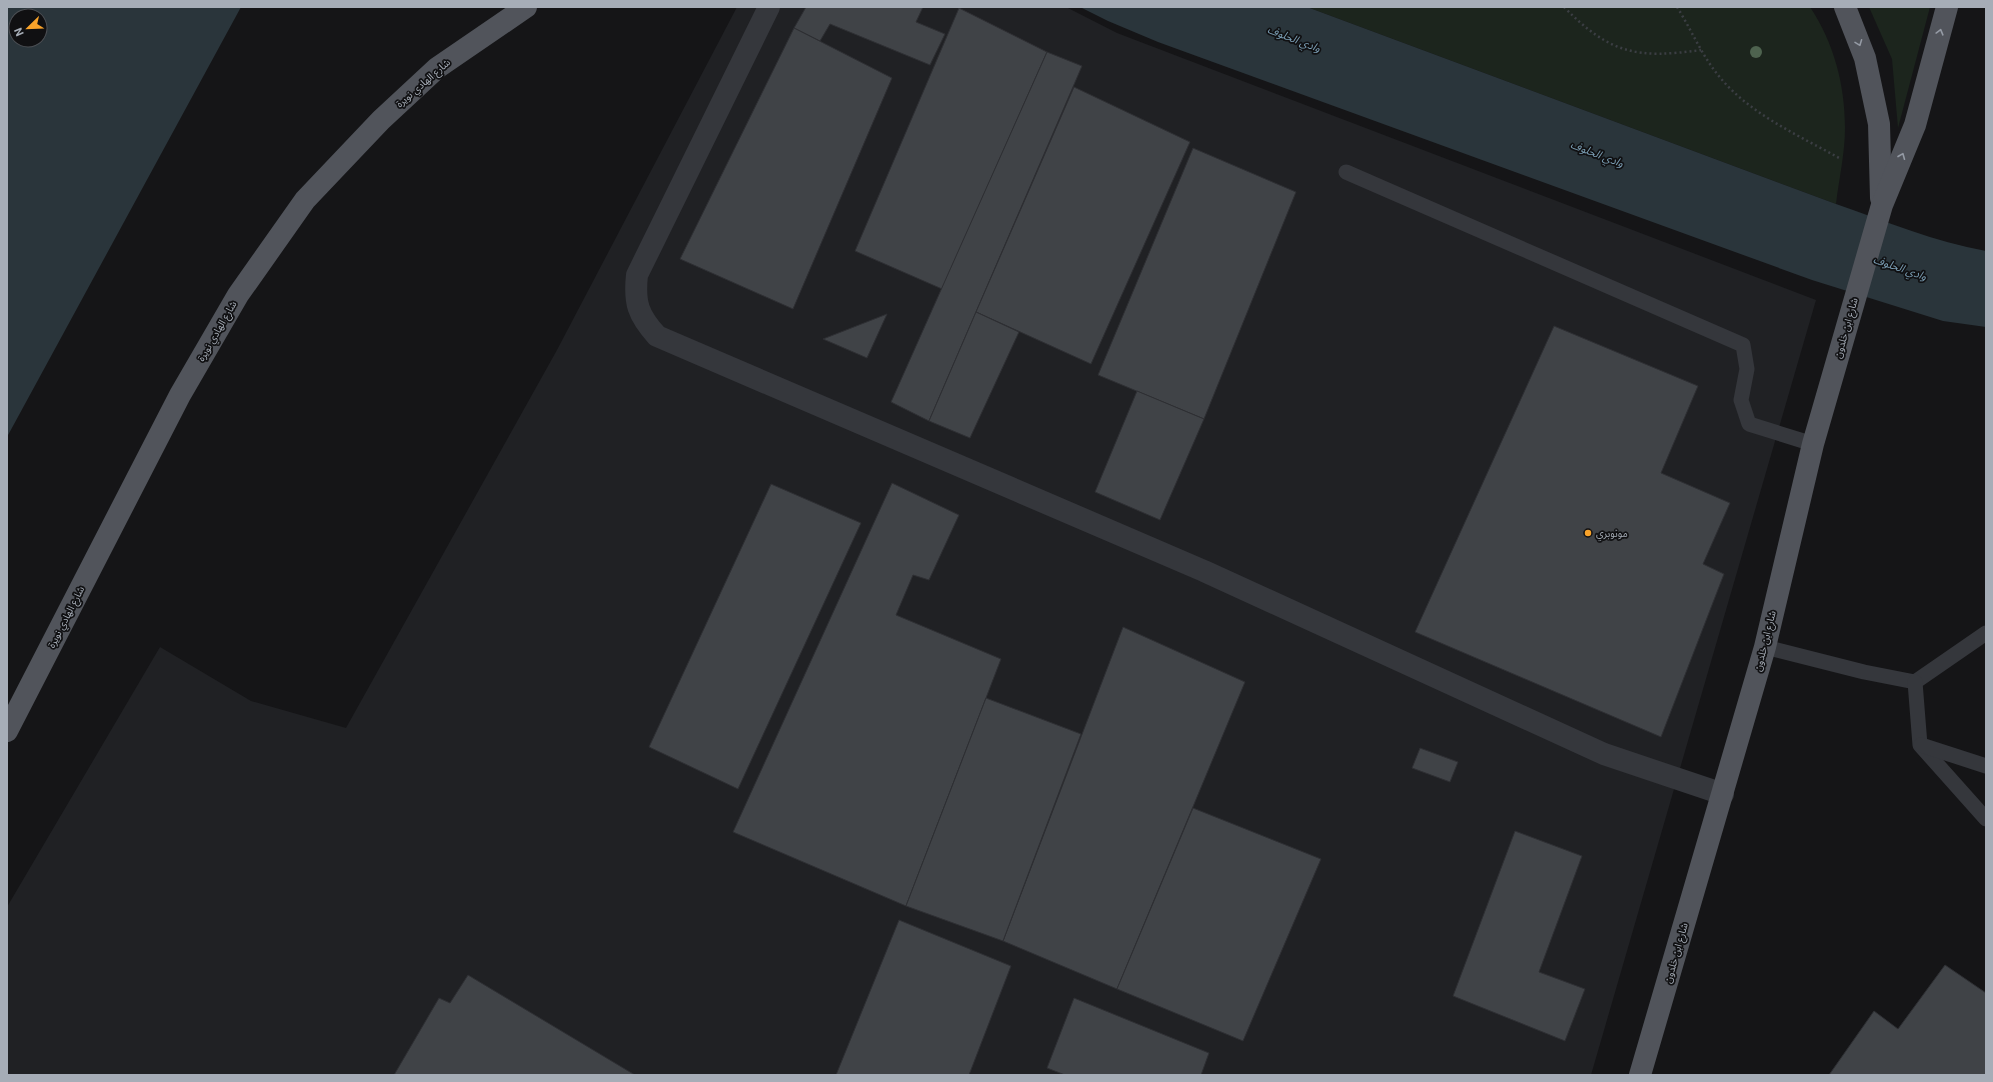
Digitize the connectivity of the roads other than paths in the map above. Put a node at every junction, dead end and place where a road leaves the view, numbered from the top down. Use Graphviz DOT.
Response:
graph roads {
  1 [pos="526,7"];
  2 [pos="769,7"];
  3 [pos="1845,7"];
  4 [pos="1947,7"];
  5 [pos="1346,172"];
  6 [pos="1882,205"];
  7 [pos="1813,444"];
  8 [pos="1986,633"];
  9 [pos="1764,647"];
  10 [pos="1915,682"];
  11 [pos="7,731"];
  12 [pos="1920,745"];
  13 [pos="1986,766"];
  14 [pos="1723,794"];
  15 [pos="1986,819"];
  16 [pos="1640,1075"];
  1 -- 11 [label="main road, شارع الهادي نويرة"];
  2 -- 14 [label="street"];
  3 -- 6 [label="main road, شارع ابن خلدون, one-way"];
  6 -- 4 [label="main road, شارع ابن خلدون, one-way"];
  5 -- 7 [label="lane"];
  6 -- 7 [label="main road, شارع ابن خلدون"];
  7 -- 9 [label="main road, شارع ابن خلدون"];
  8 -- 10 [label="lane"];
  9 -- 10 [label="lane"];
  9 -- 14 [label="main road, شارع ابن خلدون"];
  10 -- 12 [label="lane"];
  12 -- 13 [label="lane"];
  12 -- 15 [label="lane"];
  14 -- 16 [label="main road, شارع ابن خلدون"];
}
